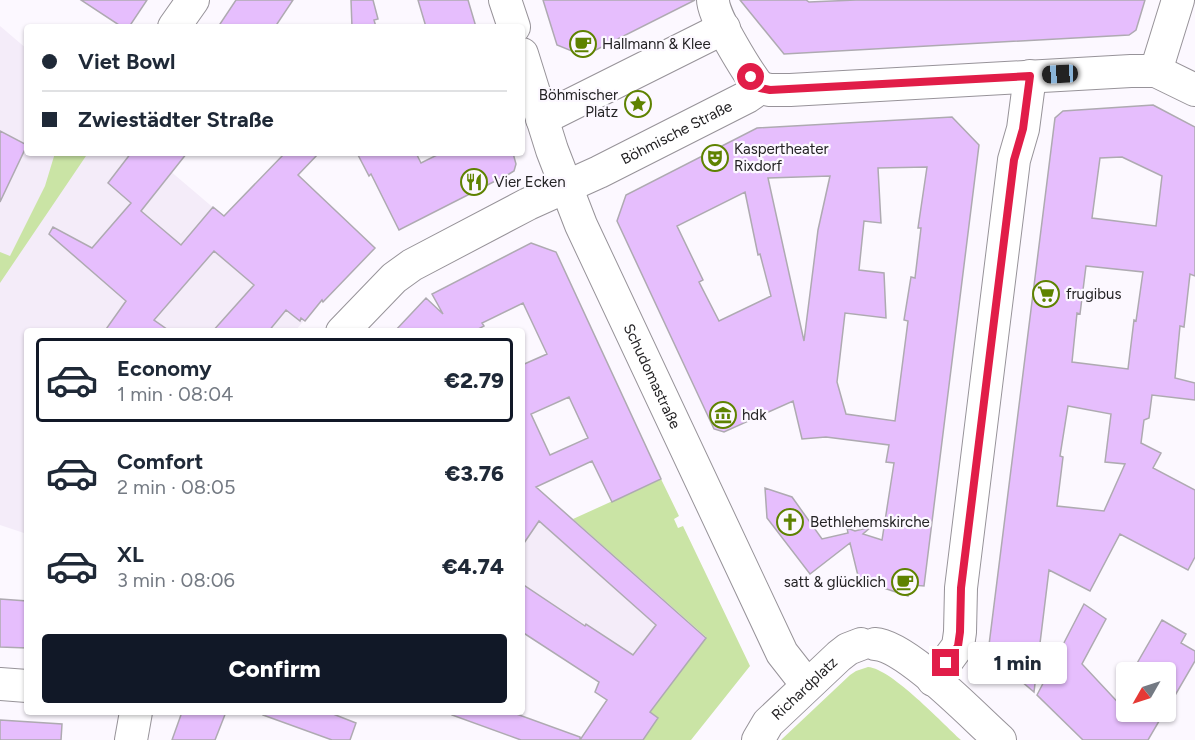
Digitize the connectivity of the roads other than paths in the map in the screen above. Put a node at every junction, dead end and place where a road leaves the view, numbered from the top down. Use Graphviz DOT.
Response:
graph roads {
  1 [pos="193,0"];
  2 [pos="505,0"];
  3 [pos="1178,0"];
  4 [pos="718,14"];
  5 [pos="176,24"];
  6 [pos="513,24"];
  7 [pos="525,64"];
  8 [pos="1156,71"];
  9 [pos="1030,76"];
  10 [pos="760,88"];
  11 [pos="1195,90"];
  12 [pos="542,119"];
  13 [pos="567,187"];
  14 [pos="346,328"];
  15 [pos="933,680"];
  16 [pos="0,684"];
  17 [pos="807,685"];
  18 [pos="24,686"];
  19 [pos="135,715"];
  20 [pos="131,740"];
  21 [pos="758,740"];
  22 [pos="1000,740"];
  1 -- 5 [label="street"];
  2 -- 6 [label="street"];
  3 -- 8 [label="street"];
  4 -- 10 [label="street"];
  4 -- 12 [label="street"];
  7 -- 12 [label="street, Schudomastraße"];
  8 -- 9 [label="street"];
  8 -- 11 [label="street"];
  9 -- 10 [label="street"];
  9 -- 15 [label="street"];
  10 -- 13 [label="street, Böhmische Straße"];
  12 -- 13 [label="street, Schudomastraße"];
  13 -- 14 [label="street, Böhmische Straße"];
  13 -- 17 [label="street, Schudomastraße"];
  15 -- 17 [label="street, Richardplatz"];
  15 -- 22 [label="street, Richardplatz"];
  16 -- 18 [label="street"];
  17 -- 21 [label="street, Richardplatz"];
  19 -- 20 [label="street"];
}
